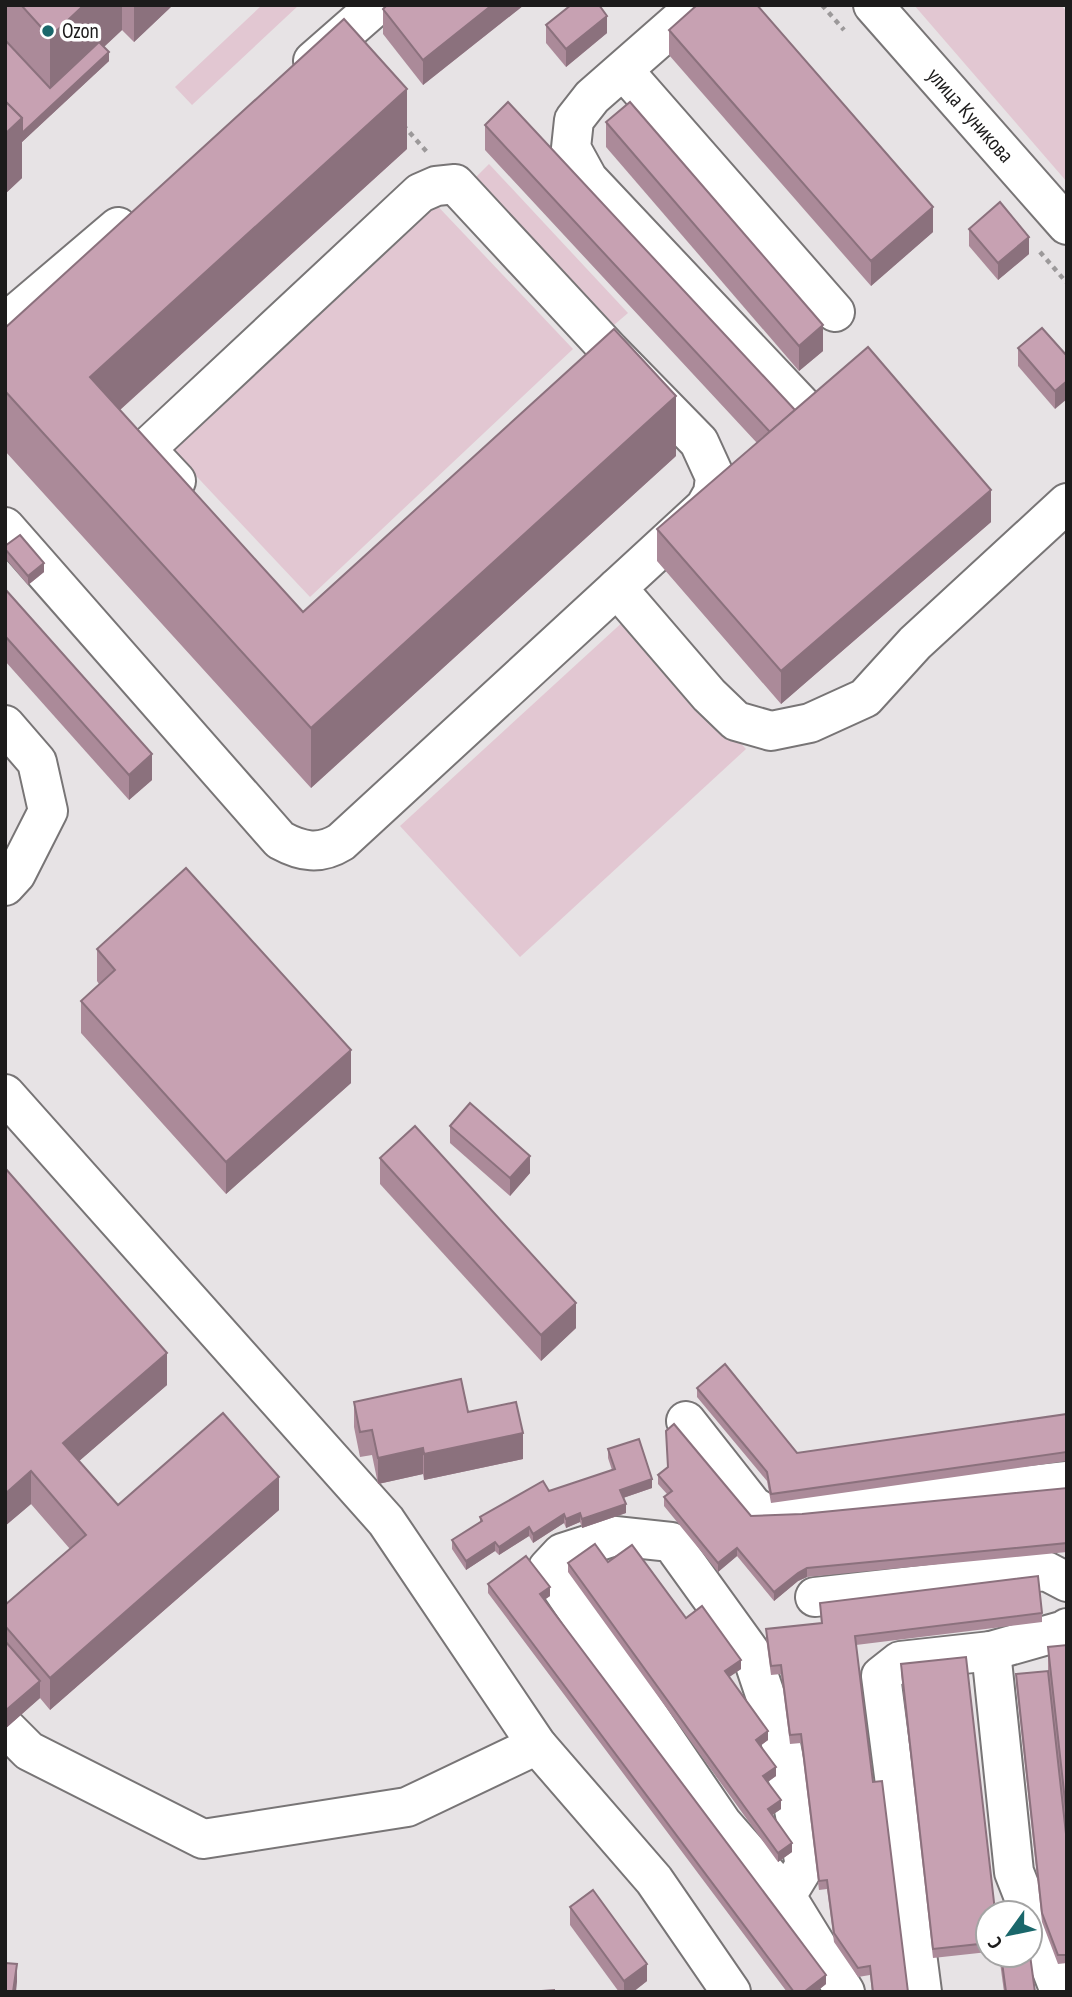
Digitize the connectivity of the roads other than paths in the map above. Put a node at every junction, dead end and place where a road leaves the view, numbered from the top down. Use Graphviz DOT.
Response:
graph roads {
  1 [pos="377,5"];
  2 [pos="698,5"];
  3 [pos="873,5"];
  4 [pos="331,46"];
  5 [pos="624,71"];
  6 [pos="356,74"];
  7 [pos="289,82"];
  8 [pos="142,207"];
  9 [pos="1067,225"];
  10 [pos="835,312"];
  11 [pos="5,323"];
  12 [pos="803,407"];
  13 [pos="1067,503"];
  14 [pos="201,508"];
  15 [pos="5,527"];
  16 [pos="617,588"];
  17 [pos="5,725"];
  18 [pos="5,886"];
  19 [pos="5,1094"];
  20 [pos="687,1421"];
  21 [pos="1067,1481"];
  22 [pos="1067,1582"];
  23 [pos="815,1597"];
  24 [pos="1067,1628"];
  25 [pos="991,1650"];
  26 [pos="6,1728"];
  27 [pos="537,1745"];
  28 [pos="786,1896"];
  29 [pos="1025,1899"];
  30 [pos="1044,1950"];
  31 [pos="1059,1989"];
  32 [pos="730,1992"];
  33 [pos="845,1992"];
  34 [pos="922,1992"];
  1 -- 4 [label="street"];
  2 -- 5 [label="street"];
  3 -- 9 [label="street, улица Куникова"];
  4 -- 6 [label="street"];
  4 -- 7 [label="street"];
  5 -- 10 [label="street"];
  5 -- 12 [label="street"];
  8 -- 11 [label="street"];
  13 -- 16 [label="street"];
  14 -- 16 [label="street"];
  15 -- 16 [label="street"];
  17 -- 18 [label="street"];
  19 -- 27 [label="street"];
  20 -- 21 [label="street"];
  22 -- 23 [label="street"];
  24 -- 25 [label="street"];
  25 -- 29 [label="street"];
  25 -- 34 [label="street"];
  26 -- 27 [label="street"];
  27 -- 32 [label="street"];
  28 -- 28 [label="street"];
  28 -- 33 [label="street"];
  30 -- 31 [label="street"];
}
